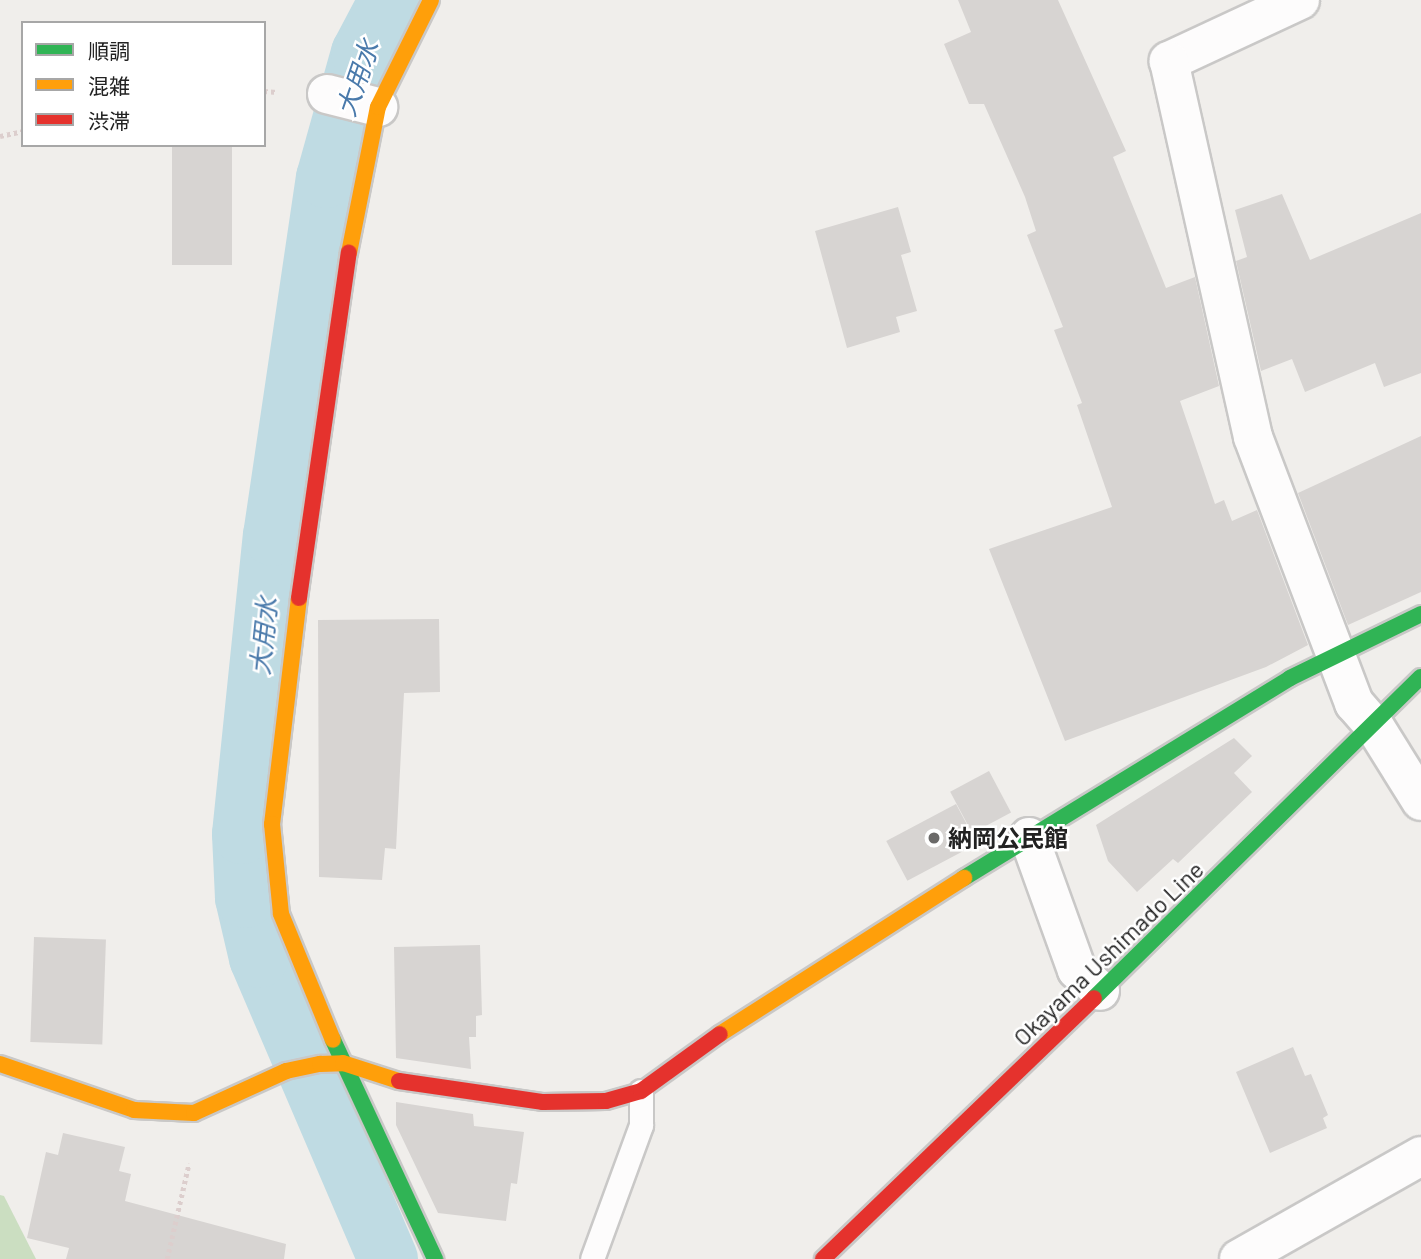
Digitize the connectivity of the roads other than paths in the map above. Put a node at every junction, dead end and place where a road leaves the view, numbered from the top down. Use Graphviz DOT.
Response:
graph roads {
  1 [pos="431,0"];
  2 [pos="1300,0"];
  3 [pos="1421,614"];
  4 [pos="1335,659"];
  5 [pos="1421,677"];
  6 [pos="1375,727"];
  7 [pos="1421,801"];
  8 [pos="1029,837"];
  9 [pos="1100,991"];
  10 [pos="343,1063"];
  11 [pos="0,1064"];
  12 [pos="641,1091"];
  13 [pos="1421,1156"];
  14 [pos="435,1259"];
  15 [pos="593,1259"];
  16 [pos="823,1259"];
  17 [pos="1239,1259"];
  1 -- 10 [label="street"];
  2 -- 4 [label="street"];
  3 -- 4 [label="street"];
  4 -- 6 [label="street"];
  4 -- 8 [label="street"];
  5 -- 6 [label="street, Okayama Ushimado Line"];
  6 -- 7 [label="street"];
  6 -- 9 [label="street, Okayama Ushimado Line"];
  8 -- 9 [label="street"];
  8 -- 12 [label="street"];
  9 -- 16 [label="street, Okayama Ushimado Line"];
  10 -- 11 [label="street"];
  10 -- 12 [label="street"];
  10 -- 14 [label="street"];
  12 -- 15 [label="lane"];
  13 -- 17 [label="street"];
}
